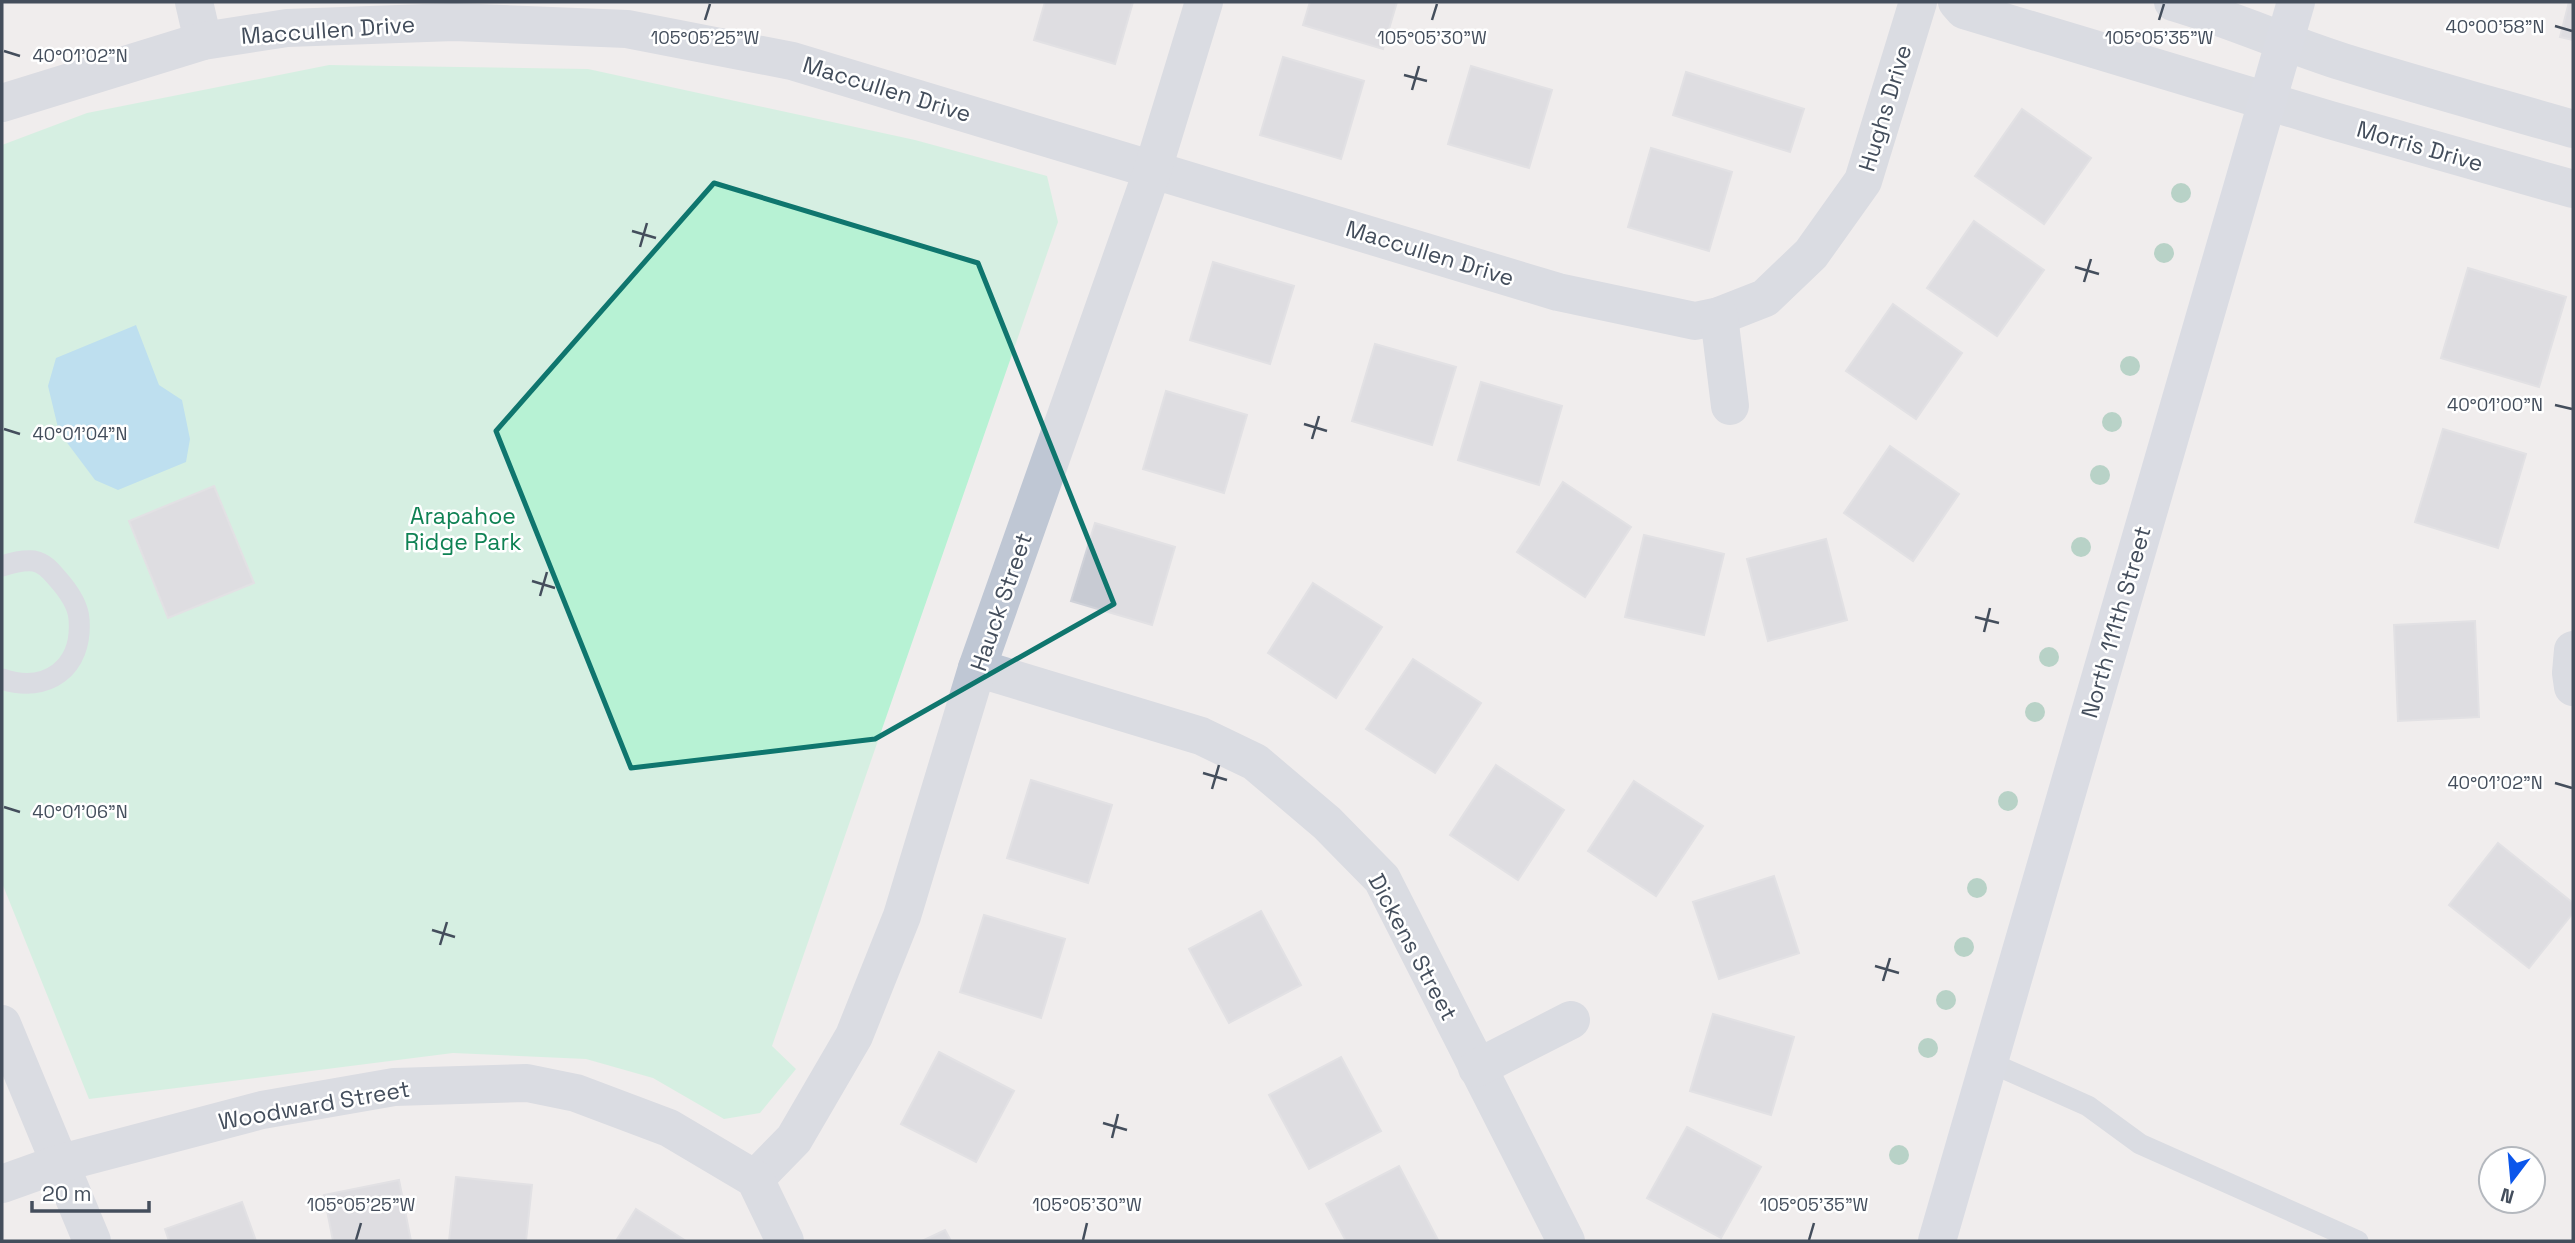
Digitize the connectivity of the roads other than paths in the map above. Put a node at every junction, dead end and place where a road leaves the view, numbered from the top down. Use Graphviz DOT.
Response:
graph roads {
  1 [pos="194,2"];
  2 [pos="1204,2"];
  3 [pos="1918,2"];
  4 [pos="1957,2"];
  5 [pos="2173,2"];
  6 [pos="2296,2"];
  7 [pos="630,15"];
  8 [pos="203,41"];
  9 [pos="2284,43"];
  10 [pos="2267,101"];
  11 [pos="2,103"];
  12 [pos="2573,129"];
  13 [pos="1153,169"];
  14 [pos="2573,189"];
  15 [pos="1592,299"];
  16 [pos="1719,316"];
  17 [pos="1730,406"];
  18 [pos="2,566"];
  19 [pos="2573,650"];
  20 [pos="977,668"];
  21 [pos="2,679"];
  22 [pos="2573,687"];
  23 [pos="1571,1020"];
  24 [pos="2,1024"];
  25 [pos="1989,1062"];
  26 [pos="1477,1069"];
  27 [pos="61,1163"];
  28 [pos="755,1178"];
  29 [pos="2,1184"];
  30 [pos="92,1241"];
  31 [pos="785,1241"];
  32 [pos="1566,1241"];
  33 [pos="1937,1241"];
  34 [pos="2358,1241"];
  1 -- 8 [label="street"];
  2 -- 13 [label="street, Hauck Street"];
  3 -- 16 [label="street, Hughs Drive"];
  4 -- 10 [label="street, Morris Drive"];
  5 -- 9 [label="street"];
  6 -- 9 [label="street, North 111th Street"];
  7 -- 8 [label="street, Maccullen Drive"];
  7 -- 13 [label="street, Maccullen Drive"];
  8 -- 11 [label="street, Maccullen Drive"];
  9 -- 10 [label="street, North 111th Street"];
  9 -- 12 [label="street"];
  10 -- 14 [label="street, Morris Drive"];
  10 -- 25 [label="street, North 111th Street"];
  13 -- 15 [label="street, Maccullen Drive"];
  13 -- 20 [label="street, Hauck Street"];
  15 -- 16 [label="street, Hughs Drive"];
  16 -- 17 [label="street"];
  18 -- 21 [label="lane"];
  19 -- 22 [label="street"];
  20 -- 26 [label="street, Dickens Street"];
  20 -- 28 [label="street, Hauck Street"];
  23 -- 26 [label="street"];
  24 -- 27 [label="street"];
  25 -- 33 [label="street, North 111th Street"];
  25 -- 34 [label="lane"];
  26 -- 32 [label="street, Dickens Street"];
  27 -- 28 [label="street, Woodward Street"];
  27 -- 29 [label="street, Woodward Street"];
  27 -- 30 [label="street"];
  28 -- 31 [label="street"];
}
